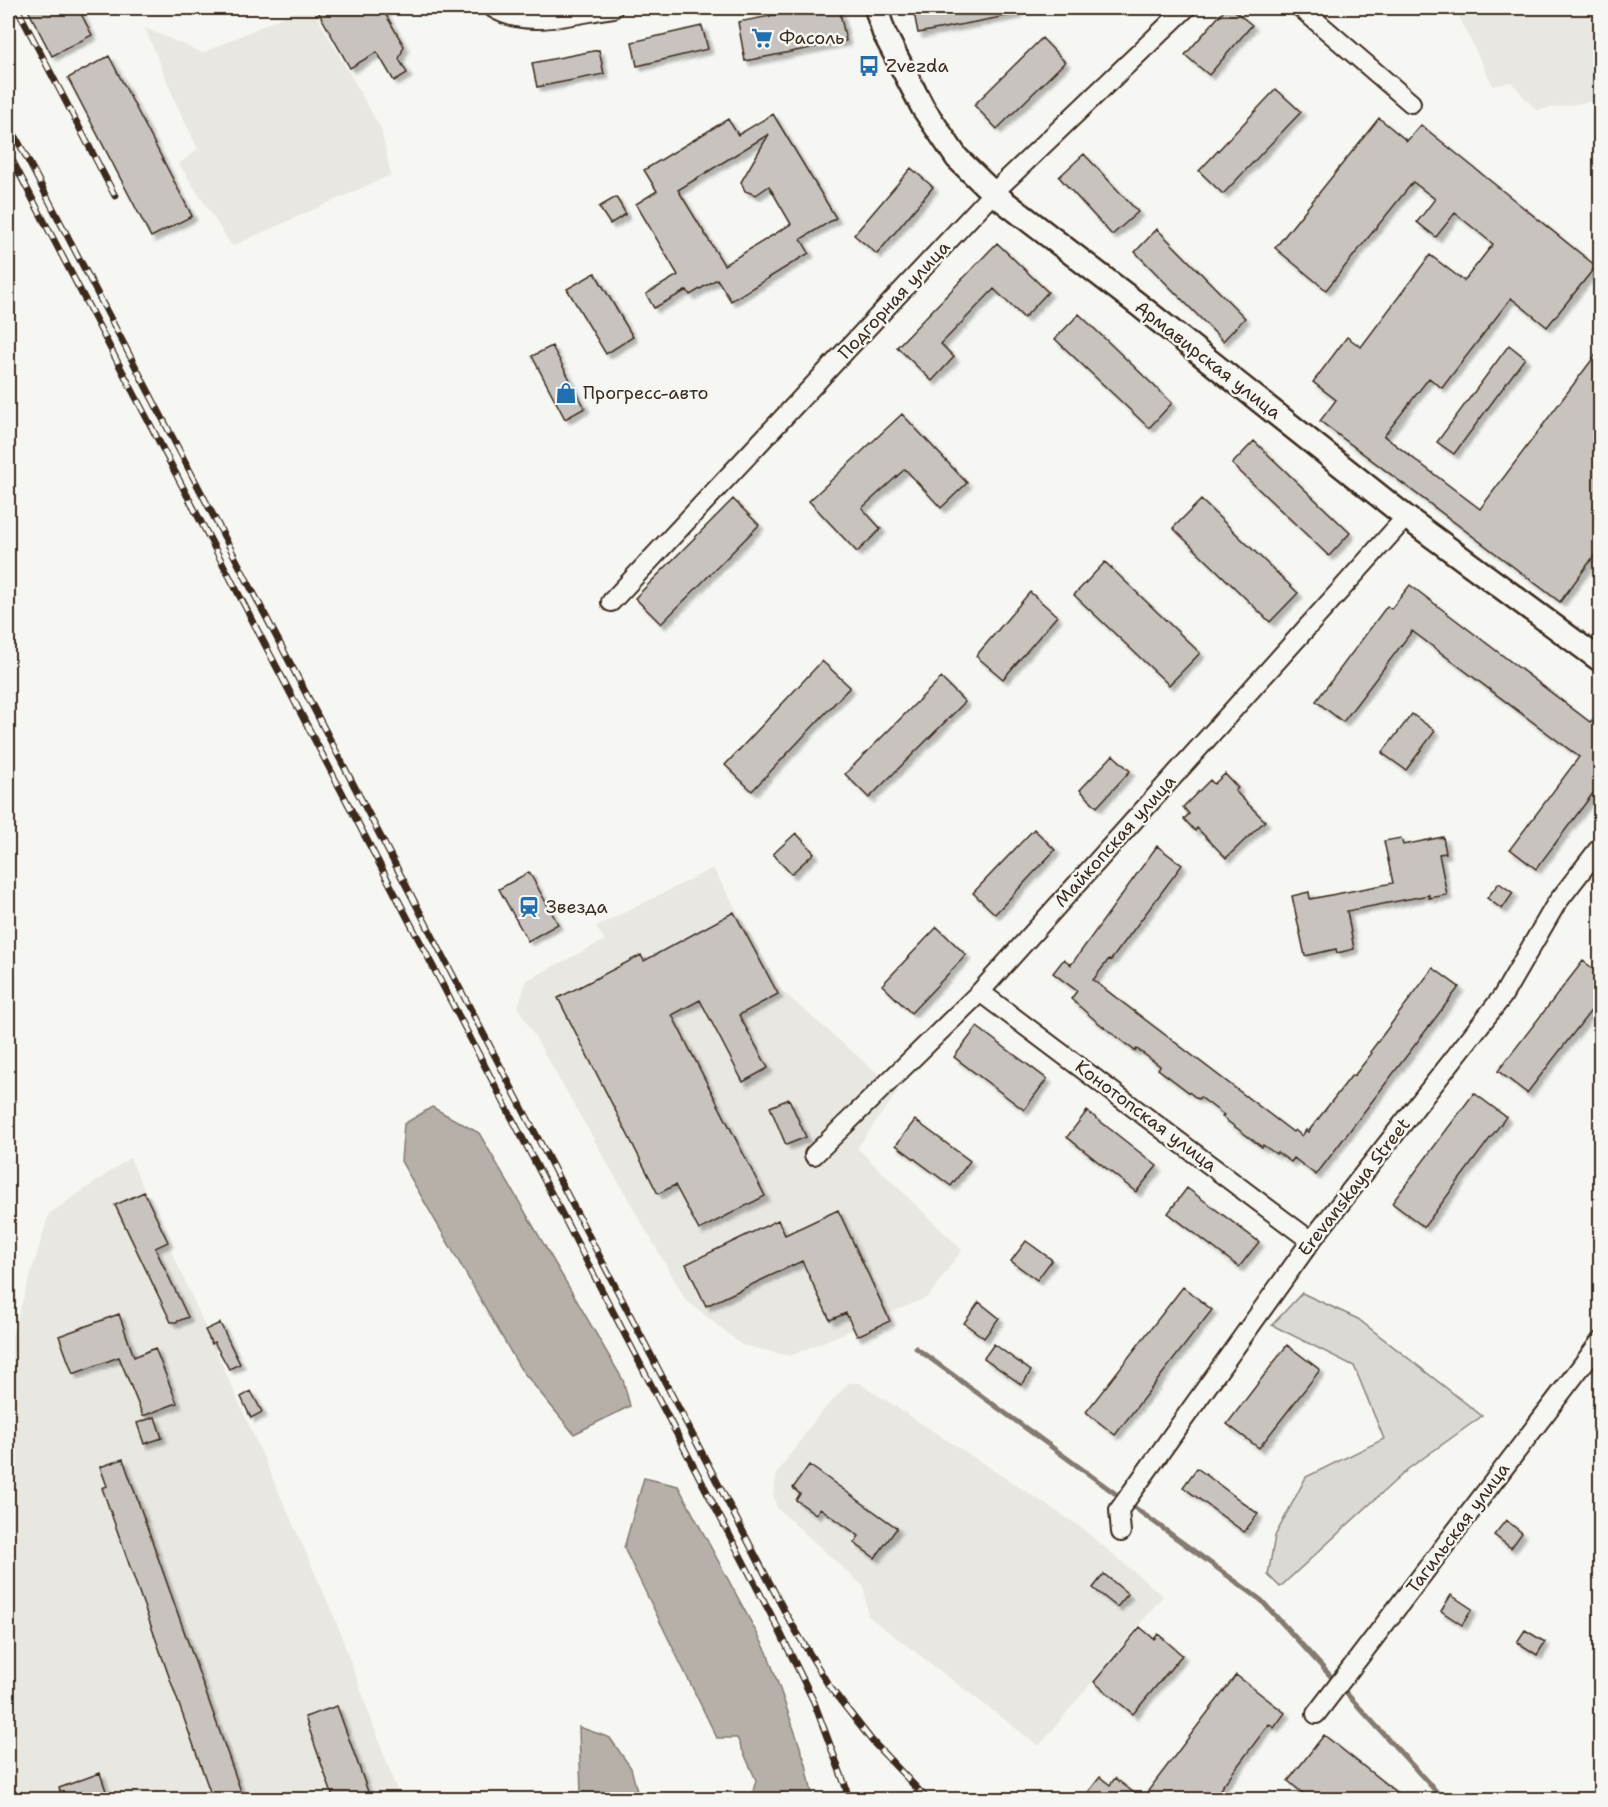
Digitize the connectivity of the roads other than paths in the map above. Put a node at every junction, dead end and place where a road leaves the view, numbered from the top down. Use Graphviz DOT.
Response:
graph roads {
  1 [pos="493,8"];
  2 [pos="613,8"];
  3 [pos="876,8"];
  4 [pos="1186,8"];
  5 [pos="1301,8"];
  6 [pos="1411,103"];
  7 [pos="993,193"];
  8 [pos="1406,517"];
  9 [pos="612,602"];
  10 [pos="1600,660"];
  11 [pos="1600,847"];
  12 [pos="980,992"];
  13 [pos="814,1155"];
  14 [pos="1311,1241"];
  15 [pos="1600,1342"];
  16 [pos="1121,1532"];
  17 [pos="1316,1714"];
  1 -- 2 [label="street"];
  3 -- 7 [label="main road, Армавирская улица"];
  4 -- 7 [label="street, Подгорная улица"];
  5 -- 6 [label="street"];
  7 -- 8 [label="main road, Армавирская улица"];
  7 -- 9 [label="street, Подгорная улица"];
  8 -- 10 [label="main road, Армавирская улица"];
  8 -- 12 [label="street, Майкопская улица"];
  11 -- 14 [label="street, Erevanskaya Street"];
  12 -- 13 [label="street, Майкопская улица"];
  12 -- 14 [label="street, Конотопская улица"];
  14 -- 16 [label="street, Erevanskaya Street"];
  15 -- 17 [label="street, Тагильская улица"];
}
